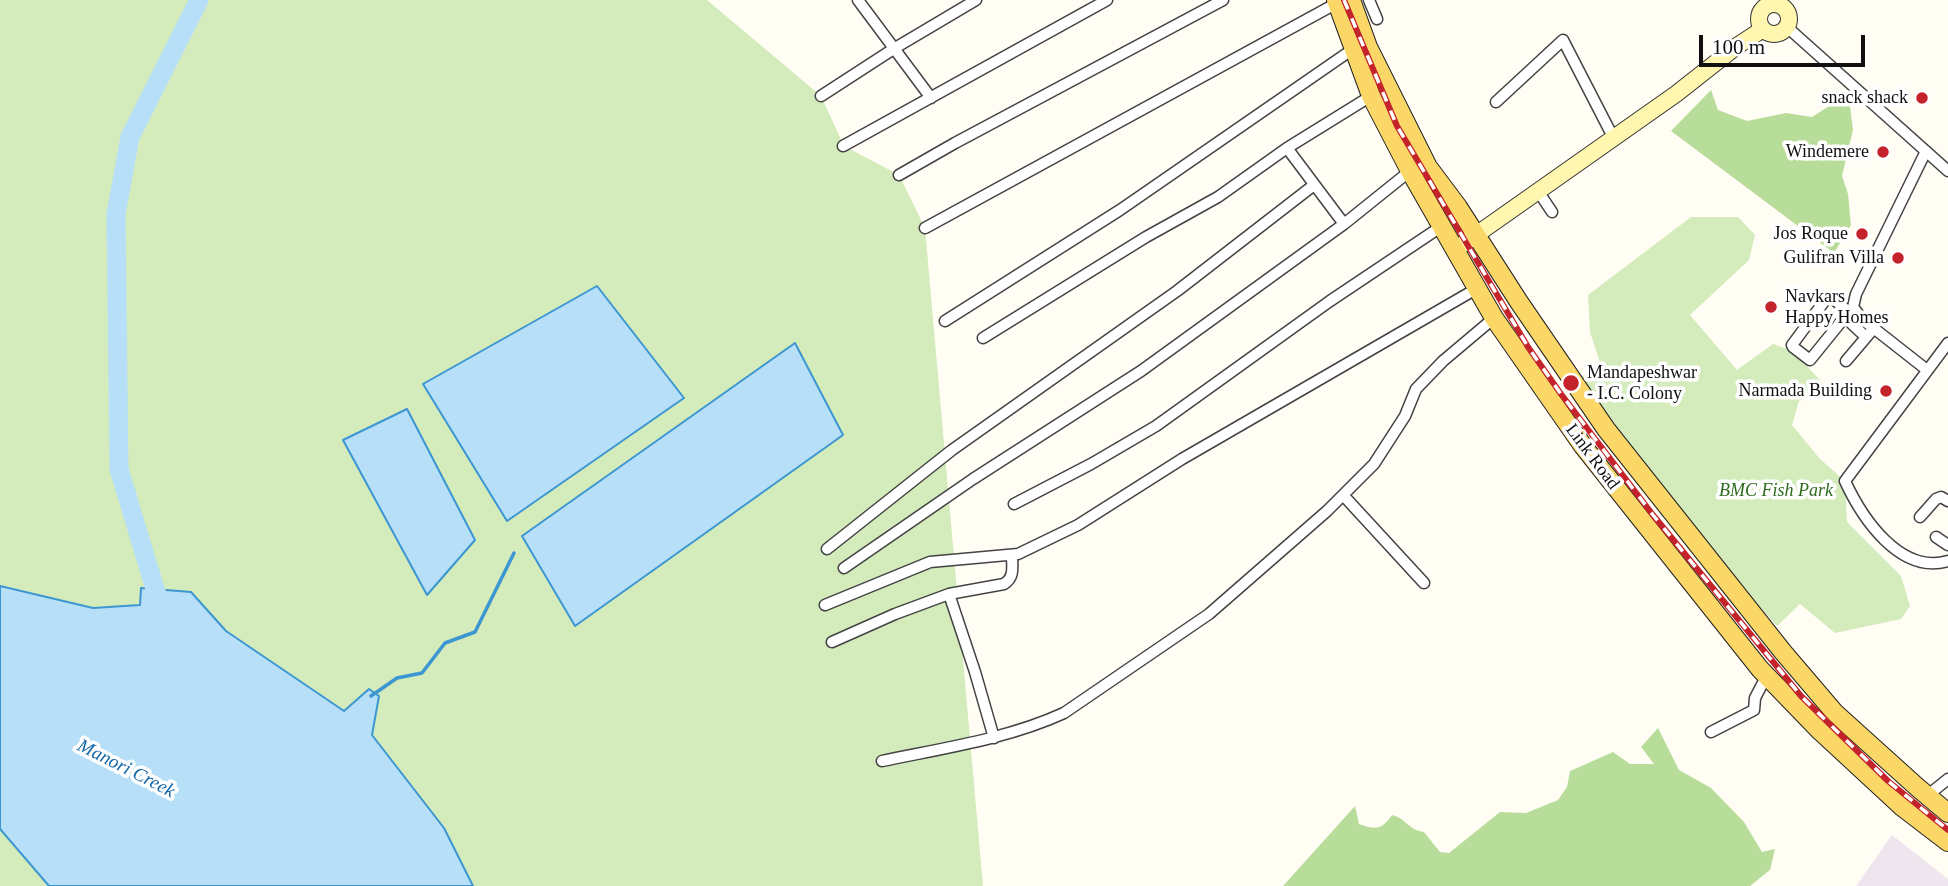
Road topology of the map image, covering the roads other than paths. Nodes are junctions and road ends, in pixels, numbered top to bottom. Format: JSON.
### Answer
{"nodes":[{"id":1,"x":858,"y":0,"type":"edge"},
{"id":2,"x":976,"y":0,"type":"edge"},
{"id":3,"x":1107,"y":0,"type":"edge"},
{"id":4,"x":1223,"y":0,"type":"edge"},
{"id":5,"x":1369,"y":0,"type":"edge"},
{"id":6,"x":1341,"y":1,"type":"edge"},
{"id":7,"x":1768,"y":2,"type":"edge"},
{"id":8,"x":1793,"y":5,"type":"edge"},
{"id":9,"x":1377,"y":19,"type":"dead end"},
{"id":10,"x":1787,"y":27,"type":"junction"},
{"id":11,"x":1763,"y":29,"type":"junction"},
{"id":12,"x":895,"y":48,"type":"junction"},
{"id":13,"x":1353,"y":49,"type":"junction"},
{"id":14,"x":821,"y":96,"type":"dead end"},
{"id":15,"x":1371,"y":96,"type":"junction"},
{"id":16,"x":931,"y":98,"type":"junction"},
{"id":17,"x":1496,"y":102,"type":"dead end"},
{"id":18,"x":1613,"y":137,"type":"junction"},
{"id":19,"x":844,"y":146,"type":"dead end"},
{"id":20,"x":1287,"y":148,"type":"junction"},
{"id":21,"x":1926,"y":151,"type":"junction"},
{"id":22,"x":1410,"y":171,"type":"junction"},
{"id":23,"x":1948,"y":171,"type":"edge"},
{"id":24,"x":899,"y":175,"type":"dead end"},
{"id":25,"x":1314,"y":185,"type":"junction"},
{"id":26,"x":1536,"y":193,"type":"junction"},
{"id":27,"x":1550,"y":214,"type":"dead end"},
{"id":28,"x":1344,"y":224,"type":"junction"},
{"id":29,"x":1442,"y":226,"type":"junction"},
{"id":30,"x":925,"y":229,"type":"dead end"},
{"id":31,"x":1477,"y":236,"type":"junction"},
{"id":32,"x":1456,"y":249,"type":"junction"},
{"id":33,"x":1476,"y":289,"type":"junction"},
{"id":34,"x":1851,"y":309,"type":"junction"},
{"id":35,"x":1494,"y":318,"type":"junction"},
{"id":36,"x":945,"y":321,"type":"dead end"},
{"id":37,"x":1852,"y":324,"type":"dead end"},
{"id":38,"x":1870,"y":333,"type":"junction"},
{"id":39,"x":983,"y":338,"type":"dead end"},
{"id":40,"x":1948,"y":343,"type":"edge"},
{"id":41,"x":1846,"y":361,"type":"dead end"},
{"id":42,"x":1927,"y":370,"type":"junction"},
{"id":43,"x":1343,"y":495,"type":"junction"},
{"id":44,"x":1948,"y":501,"type":"edge"},
{"id":45,"x":1014,"y":504,"type":"dead end"},
{"id":46,"x":1920,"y":517,"type":"dead end"},
{"id":47,"x":1936,"y":537,"type":"dead end"},
{"id":48,"x":1948,"y":545,"type":"edge"},
{"id":49,"x":827,"y":549,"type":"dead end"},
{"id":50,"x":1012,"y":555,"type":"junction"},
{"id":51,"x":1946,"y":565,"type":"edge"},
{"id":52,"x":844,"y":568,"type":"dead end"},
{"id":53,"x":1424,"y":583,"type":"dead end"},
{"id":54,"x":949,"y":594,"type":"junction"},
{"id":55,"x":825,"y":605,"type":"dead end"},
{"id":56,"x":832,"y":642,"type":"dead end"},
{"id":57,"x":1767,"y":675,"type":"junction"},
{"id":58,"x":1711,"y":732,"type":"dead end"},
{"id":59,"x":994,"y":738,"type":"junction"},
{"id":60,"x":882,"y":761,"type":"dead end"},
{"id":61,"x":1948,"y":779,"type":"edge"},
{"id":62,"x":1927,"y":796,"type":"junction"},
{"id":63,"x":1948,"y":813,"type":"edge"},
{"id":64,"x":1948,"y":842,"type":"edge"}],
"edges":[{"from":1,"to":12,"type":"street"},
{"from":2,"to":12,"type":"street"},
{"from":3,"to":16,"type":"street"},
{"from":4,"to":24,"type":"street"},
{"from":5,"to":9,"type":"street"},
{"from":6,"to":13,"type":"main road","name":"Link Road"},
{"from":6,"to":30,"type":"street"},
{"from":6,"to":31,"type":"main road","name":"Link Road"},
{"from":7,"to":8,"type":"street"},
{"from":7,"to":11,"type":"street"},
{"from":8,"to":10,"type":"street"},
{"from":10,"to":11,"type":"street"},
{"from":10,"to":21,"type":"street"},
{"from":11,"to":18,"type":"street"},
{"from":12,"to":14,"type":"street"},
{"from":12,"to":16,"type":"street"},
{"from":13,"to":15,"type":"main road","name":"Link Road"},
{"from":13,"to":36,"type":"street"},
{"from":15,"to":20,"type":"street"},
{"from":15,"to":22,"type":"main road","name":"Link Road"},
{"from":16,"to":19,"type":"street"},
{"from":17,"to":18,"type":"street"},
{"from":18,"to":26,"type":"street"},
{"from":20,"to":25,"type":"street"},
{"from":20,"to":39,"type":"street"},
{"from":21,"to":23,"type":"street"},
{"from":21,"to":34,"type":"street"},
{"from":22,"to":28,"type":"street"},
{"from":22,"to":29,"type":"main road","name":"Link Road"},
{"from":25,"to":28,"type":"street"},
{"from":25,"to":49,"type":"street"},
{"from":26,"to":27,"type":"street"},
{"from":26,"to":31,"type":"street"},
{"from":28,"to":52,"type":"street"},
{"from":29,"to":32,"type":"main road","name":"Link Road"},
{"from":29,"to":45,"type":"street"},
{"from":31,"to":32,"type":"street"},
{"from":31,"to":62,"type":"main road","name":"Link Road"},
{"from":32,"to":33,"type":"main road","name":"Link Road"},
{"from":33,"to":35,"type":"main road","name":"Link Road"},
{"from":33,"to":50,"type":"street"},
{"from":34,"to":34,"type":"street"},
{"from":34,"to":38,"type":"street"},
{"from":35,"to":43,"type":"street"},
{"from":35,"to":57,"type":"main road","name":"Link Road"},
{"from":37,"to":38,"type":"street"},
{"from":38,"to":41,"type":"street"},
{"from":38,"to":42,"type":"street"},
{"from":40,"to":42,"type":"street"},
{"from":42,"to":51,"type":"street"},
{"from":43,"to":53,"type":"street"},
{"from":43,"to":59,"type":"street"},
{"from":44,"to":46,"type":"street"},
{"from":47,"to":48,"type":"street"},
{"from":50,"to":54,"type":"street"},
{"from":50,"to":55,"type":"street"},
{"from":54,"to":56,"type":"street"},
{"from":54,"to":59,"type":"street"},
{"from":57,"to":58,"type":"street"},
{"from":57,"to":64,"type":"main road","name":"Link Road"},
{"from":59,"to":60,"type":"street"},
{"from":61,"to":62,"type":"street"},
{"from":62,"to":63,"type":"main road","name":"Link Road"}]}
